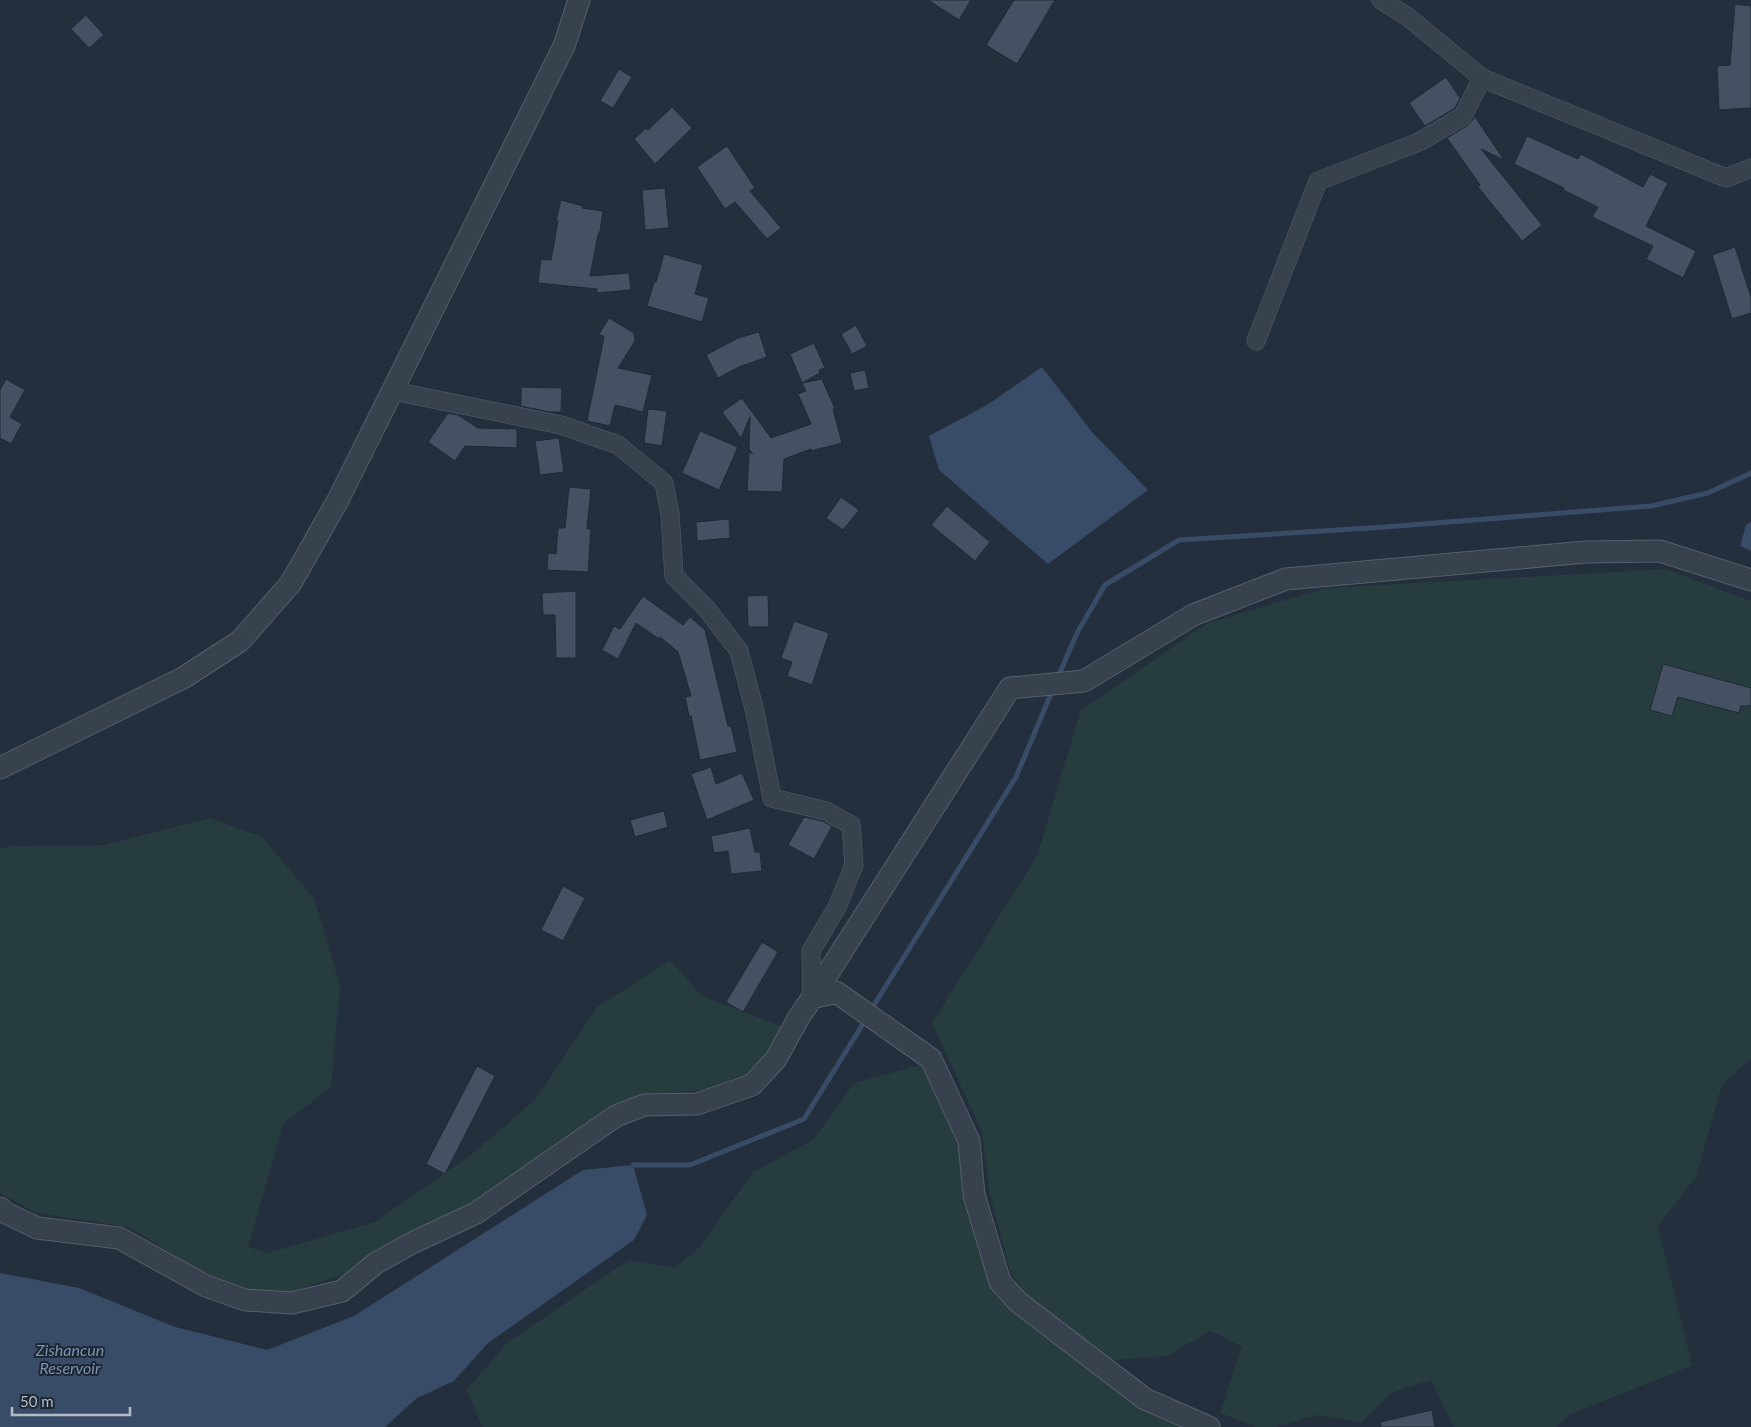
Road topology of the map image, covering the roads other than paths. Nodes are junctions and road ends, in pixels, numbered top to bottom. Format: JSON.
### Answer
{"nodes":[{"id":1,"x":579,"y":0,"type":"edge"},
{"id":2,"x":1381,"y":0,"type":"edge"},
{"id":3,"x":1482,"y":78,"type":"junction"},
{"id":4,"x":1751,"y":168,"type":"edge"},
{"id":5,"x":1256,"y":341,"type":"dead end"},
{"id":6,"x":393,"y":390,"type":"junction"},
{"id":7,"x":1751,"y":580,"type":"edge"},
{"id":8,"x":0,"y":768,"type":"edge"},
{"id":9,"x":812,"y":998,"type":"junction"},
{"id":10,"x":0,"y":1208,"type":"edge"},
{"id":11,"x":1209,"y":1427,"type":"edge"}],
"edges":[{"from":1,"to":6,"type":"street"},
{"from":2,"to":3,"type":"street"},
{"from":3,"to":4,"type":"street"},
{"from":3,"to":5,"type":"street"},
{"from":6,"to":8,"type":"street"},
{"from":6,"to":9,"type":"street"},
{"from":7,"to":9,"type":"street"},
{"from":9,"to":10,"type":"street"},
{"from":9,"to":11,"type":"street"}]}
